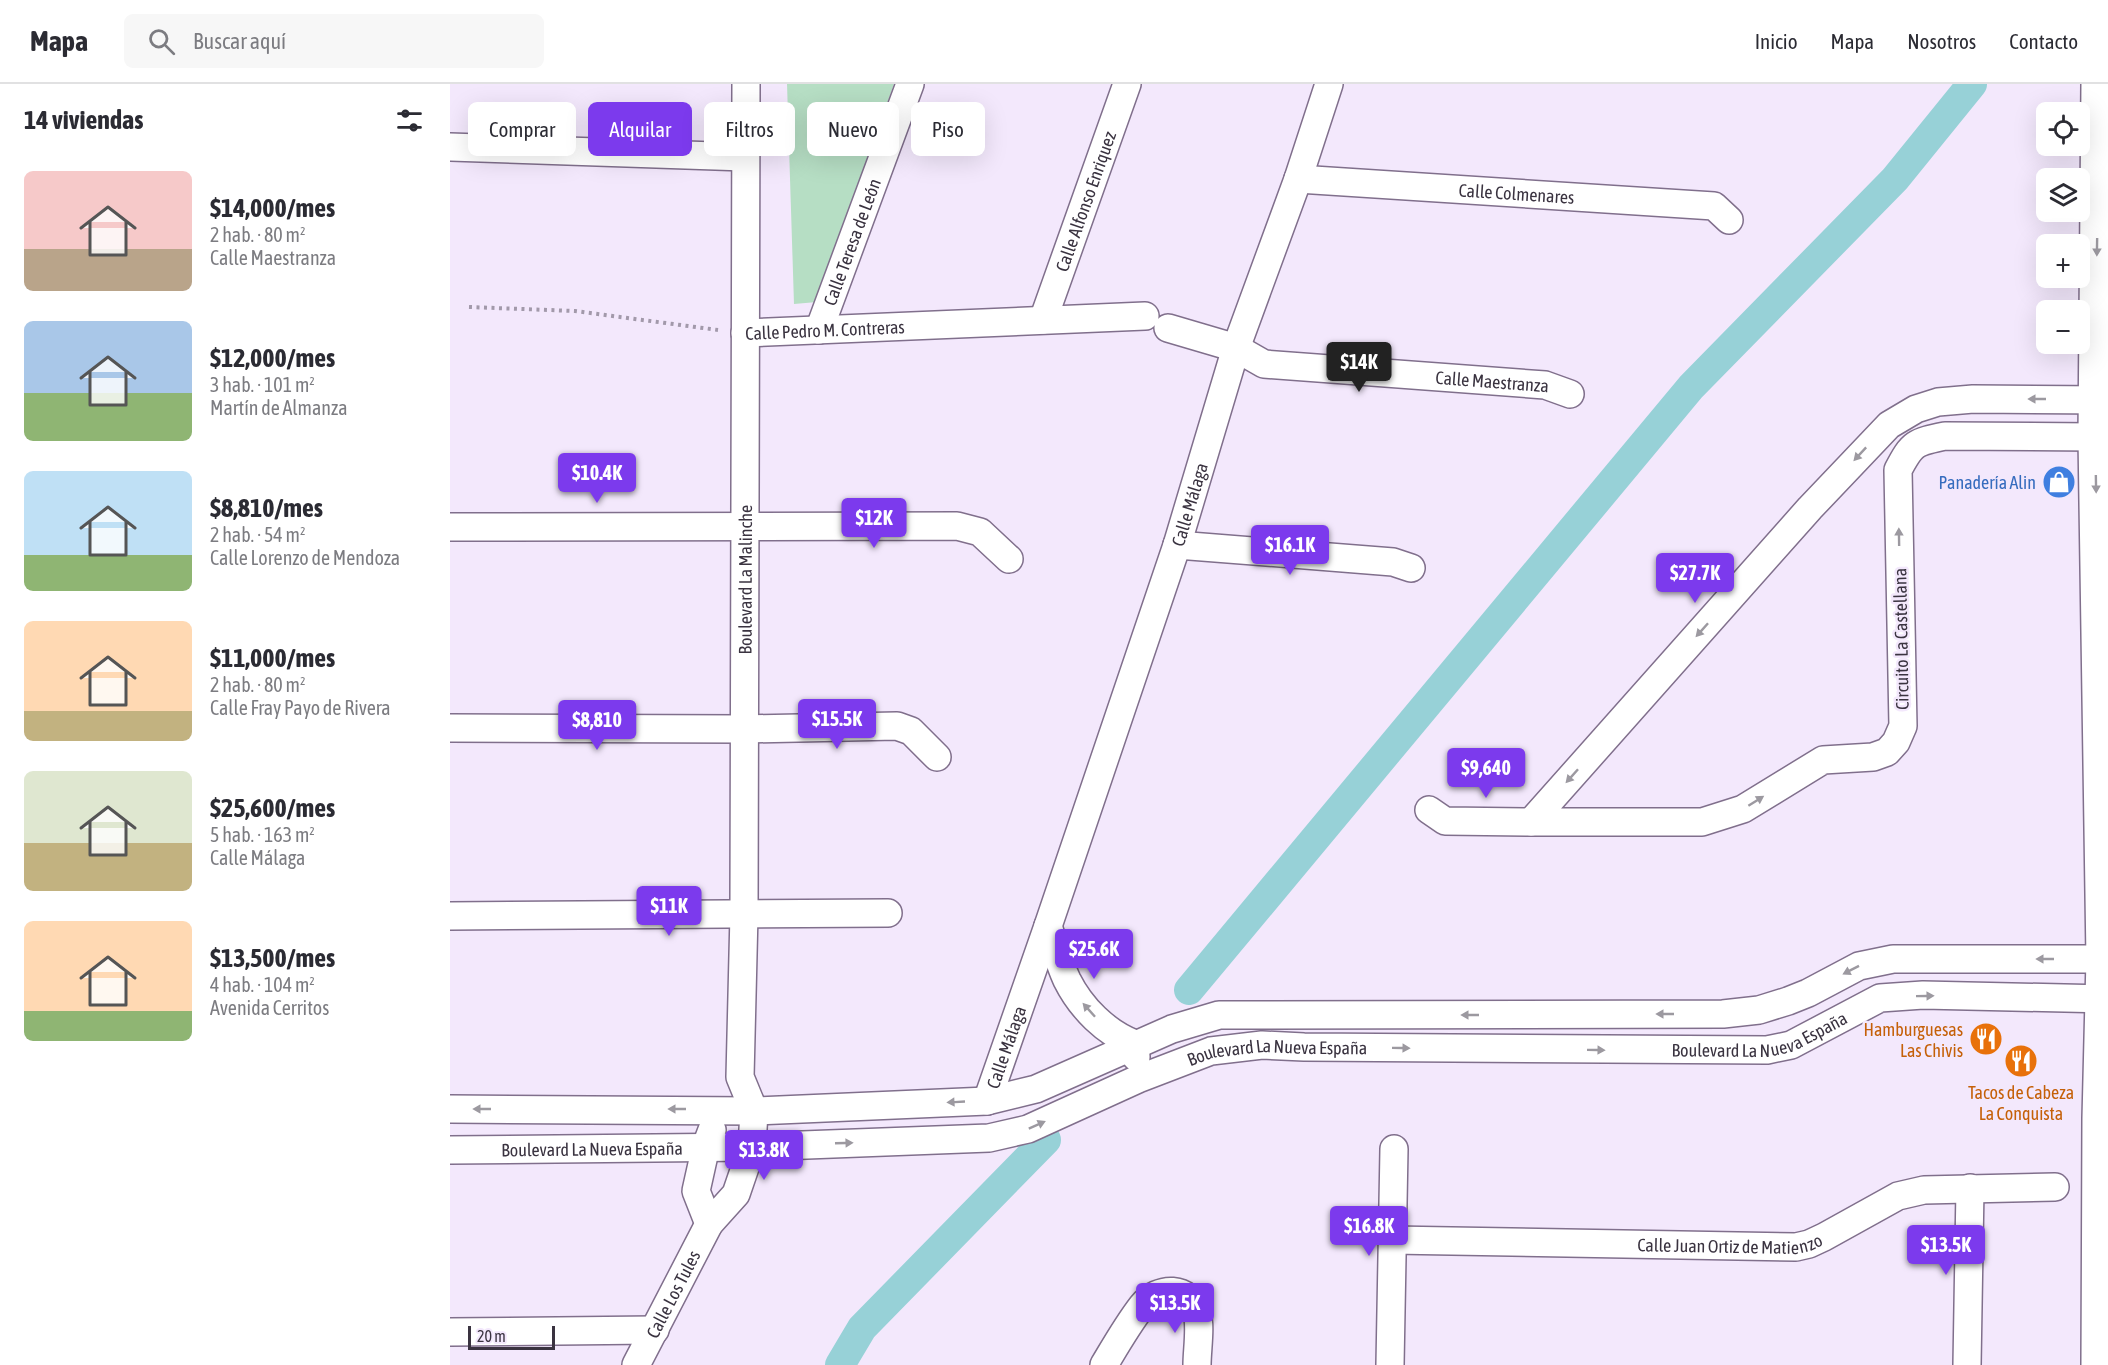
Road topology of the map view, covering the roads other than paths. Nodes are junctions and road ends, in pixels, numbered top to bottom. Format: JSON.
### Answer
{"nodes":[{"id":1,"x":746,"y":84,"type":"edge"},
{"id":2,"x":910,"y":84,"type":"edge"},
{"id":3,"x":1127,"y":84,"type":"edge"},
{"id":4,"x":1329,"y":84,"type":"edge"},
{"id":5,"x":2098,"y":84,"type":"edge"},
{"id":6,"x":450,"y":147,"type":"edge"},
{"id":7,"x":746,"y":157,"type":"junction"},
{"id":8,"x":1298,"y":179,"type":"junction"},
{"id":9,"x":1729,"y":220,"type":"dead end"},
{"id":10,"x":1043,"y":320,"type":"junction"},
{"id":11,"x":1156,"y":322,"type":"joint"},
{"id":12,"x":819,"y":330,"type":"junction"},
{"id":13,"x":745,"y":333,"type":"junction"},
{"id":14,"x":1236,"y":348,"type":"junction"},
{"id":15,"x":1570,"y":394,"type":"dead end"},
{"id":16,"x":2102,"y":400,"type":"edge"},
{"id":17,"x":1889,"y":425,"type":"junction"},
{"id":18,"x":2102,"y":438,"type":"edge"},
{"id":19,"x":1909,"y":449,"type":"junction"},
{"id":20,"x":450,"y":526,"type":"edge"},
{"id":21,"x":745,"y":527,"type":"junction"},
{"id":22,"x":1177,"y":545,"type":"junction"},
{"id":23,"x":1009,"y":559,"type":"dead end"},
{"id":24,"x":1411,"y":568,"type":"dead end"},
{"id":25,"x":450,"y":728,"type":"edge"},
{"id":26,"x":744,"y":729,"type":"junction"},
{"id":27,"x":937,"y":757,"type":"dead end"},
{"id":28,"x":1429,"y":810,"type":"dead end"},
{"id":29,"x":1531,"y":822,"type":"junction"},
{"id":30,"x":888,"y":912,"type":"dead end"},
{"id":31,"x":744,"y":914,"type":"junction"},
{"id":32,"x":450,"y":916,"type":"edge"},
{"id":33,"x":1048,"y":926,"type":"junction"},
{"id":34,"x":2105,"y":959,"type":"edge"},
{"id":35,"x":2105,"y":999,"type":"edge"},
{"id":36,"x":1135,"y":1044,"type":"junction"},
{"id":37,"x":741,"y":1077,"type":"junction"},
{"id":38,"x":1138,"y":1080,"type":"junction"},
{"id":39,"x":987,"y":1101,"type":"junction"},
{"id":40,"x":450,"y":1109,"type":"edge"},
{"id":41,"x":719,"y":1109,"type":"junction"},
{"id":42,"x":754,"y":1111,"type":"junction"},
{"id":43,"x":706,"y":1146,"type":"junction"},
{"id":44,"x":752,"y":1147,"type":"junction"},
{"id":45,"x":1394,"y":1149,"type":"dead end"},
{"id":46,"x":450,"y":1150,"type":"edge"},
{"id":47,"x":2055,"y":1187,"type":"dead end"},
{"id":48,"x":1970,"y":1188,"type":"junction"},
{"id":49,"x":710,"y":1224,"type":"junction"},
{"id":50,"x":1392,"y":1240,"type":"junction"},
{"id":51,"x":655,"y":1330,"type":"junction"},
{"id":52,"x":450,"y":1332,"type":"edge"},
{"id":53,"x":636,"y":1365,"type":"edge"},
{"id":54,"x":1104,"y":1365,"type":"edge"},
{"id":55,"x":1197,"y":1365,"type":"edge"},
{"id":56,"x":1390,"y":1365,"type":"edge"},
{"id":57,"x":1967,"y":1365,"type":"edge"},
{"id":58,"x":2098,"y":1365,"type":"edge"}],
"edges":[{"from":1,"to":7,"type":"street","name":"Boulevard La Malinche"},
{"from":2,"to":12,"type":"street","name":"Calle Teresa de León"},
{"from":3,"to":10,"type":"street","name":"Calle Alfonso Enriquez"},
{"from":4,"to":8,"type":"street","name":"Calle Málaga"},
{"from":5,"to":16,"type":"street","one_way":true},
{"from":6,"to":7,"type":"street"},
{"from":7,"to":13,"type":"street","name":"Boulevard La Malinche"},
{"from":8,"to":9,"type":"street","name":"Calle Colmenares"},
{"from":8,"to":14,"type":"street","name":"Calle Málaga"},
{"from":10,"to":11,"type":"street","name":"Calle Pedro M. Contreras"},
{"from":10,"to":12,"type":"street","name":"Calle Pedro M. Contreras"},
{"from":11,"to":14,"type":"street","name":"Calle Maestranza"},
{"from":12,"to":13,"type":"street","name":"Calle Pedro M. Contreras"},
{"from":13,"to":21,"type":"street","name":"Boulevard La Malinche"},
{"from":14,"to":15,"type":"street","name":"Calle Maestranza"},
{"from":14,"to":22,"type":"street","name":"Calle Málaga"},
{"from":16,"to":17,"type":"street","one_way":true},
{"from":16,"to":18,"type":"street"},
{"from":17,"to":19,"type":"street"},
{"from":17,"to":29,"type":"street","one_way":true},
{"from":18,"to":19,"type":"street"},
{"from":18,"to":34,"type":"street","one_way":true},
{"from":29,"to":19,"type":"street","name":"Circuito La Castellana","one_way":true},
{"from":20,"to":21,"type":"street"},
{"from":21,"to":23,"type":"street"},
{"from":21,"to":26,"type":"street","name":"Boulevard La Malinche"},
{"from":22,"to":24,"type":"street"},
{"from":22,"to":33,"type":"street","name":"Calle Málaga"},
{"from":25,"to":26,"type":"street"},
{"from":26,"to":27,"type":"street"},
{"from":26,"to":31,"type":"street","name":"Boulevard La Malinche"},
{"from":28,"to":29,"type":"street","name":"Circuito La Castellana"},
{"from":30,"to":31,"type":"street"},
{"from":31,"to":32,"type":"street"},
{"from":31,"to":37,"type":"street","name":"Boulevard La Malinche"},
{"from":36,"to":33,"type":"street","one_way":true},
{"from":33,"to":39,"type":"street","name":"Calle Málaga"},
{"from":34,"to":35,"type":"street"},
{"from":34,"to":36,"type":"street","name":"Boulevard La Nueva España","one_way":true},
{"from":38,"to":35,"type":"street","name":"Boulevard La Nueva España","one_way":true},
{"from":35,"to":58,"type":"street"},
{"from":36,"to":38,"type":"street"},
{"from":36,"to":39,"type":"street","name":"Boulevard La Nueva España"},
{"from":37,"to":41,"type":"street"},
{"from":37,"to":42,"type":"street","name":"Boulevard La Malinche"},
{"from":44,"to":38,"type":"street","name":"Boulevard La Nueva España","one_way":true},
{"from":39,"to":42,"type":"street","name":"Boulevard La Nueva España","one_way":true},
{"from":41,"to":40,"type":"street","name":"Boulevard La Nueva España","one_way":true},
{"from":41,"to":42,"type":"street","name":"Boulevard La Nueva España"},
{"from":41,"to":43,"type":"street"},
{"from":42,"to":44,"type":"street","name":"Calle Los Tules"},
{"from":43,"to":44,"type":"street","name":"Boulevard La Nueva España"},
{"from":43,"to":46,"type":"street","name":"Boulevard La Nueva España"},
{"from":43,"to":49,"type":"street"},
{"from":44,"to":49,"type":"street","name":"Calle Los Tules"},
{"from":45,"to":50,"type":"street"},
{"from":47,"to":48,"type":"street","name":"Calle Juan Ortiz de Matienzo"},
{"from":48,"to":50,"type":"street","name":"Calle Juan Ortiz de Matienzo"},
{"from":48,"to":57,"type":"street"},
{"from":49,"to":51,"type":"street","name":"Calle Los Tules"},
{"from":50,"to":56,"type":"street"},
{"from":51,"to":52,"type":"street"},
{"from":51,"to":53,"type":"street","name":"Calle Los Tules"},
{"from":54,"to":55,"type":"street"}]}
